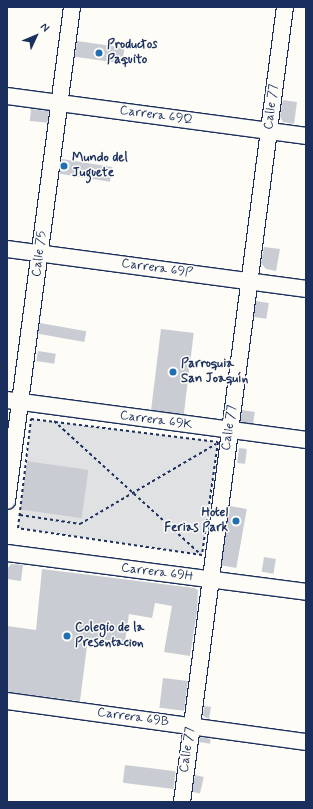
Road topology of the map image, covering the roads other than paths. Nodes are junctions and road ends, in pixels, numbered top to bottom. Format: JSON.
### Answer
{"nodes":[{"id":1,"x":72,"y":7,"type":"edge"},
{"id":2,"x":285,"y":7,"type":"edge"},
{"id":3,"x":7,"y":96,"type":"edge"},
{"id":4,"x":59,"y":102,"type":"junction"},
{"id":5,"x":269,"y":131,"type":"junction"},
{"id":6,"x":306,"y":136,"type":"edge"},
{"id":7,"x":7,"y":249,"type":"edge"},
{"id":8,"x":40,"y":253,"type":"junction"},
{"id":9,"x":250,"y":281,"type":"junction"},
{"id":10,"x":306,"y":289,"type":"edge"},
{"id":11,"x":14,"y":401,"type":"edge"},
{"id":12,"x":226,"y":434,"type":"junction"},
{"id":13,"x":306,"y":440,"type":"edge"},
{"id":14,"x":7,"y":501,"type":"edge"},
{"id":15,"x":7,"y":553,"type":"edge"},
{"id":16,"x":211,"y":579,"type":"junction"},
{"id":17,"x":306,"y":592,"type":"edge"},
{"id":18,"x":7,"y":701,"type":"edge"},
{"id":19,"x":192,"y":726,"type":"junction"},
{"id":20,"x":306,"y":742,"type":"edge"},
{"id":21,"x":182,"y":802,"type":"edge"}],
"edges":[{"from":1,"to":4,"type":"street","name":"Calle 75"},
{"from":2,"to":5,"type":"street","name":"Calle 77"},
{"from":3,"to":4,"type":"street","name":"Carrera 69Q"},
{"from":4,"to":5,"type":"street","name":"Carrera 69Q"},
{"from":4,"to":8,"type":"street","name":"Calle 75"},
{"from":5,"to":6,"type":"street","name":"Carrera 69Q"},
{"from":5,"to":9,"type":"street","name":"Calle 77"},
{"from":7,"to":8,"type":"street","name":"Carrera 69P"},
{"from":8,"to":9,"type":"street","name":"Carrera 69P"},
{"from":8,"to":11,"type":"street","name":"Calle 75"},
{"from":9,"to":10,"type":"street","name":"Carrera 69P"},
{"from":9,"to":12,"type":"street","name":"Calle 77"},
{"from":11,"to":12,"type":"street","name":"Carrera 69K"},
{"from":11,"to":14,"type":"street","name":"Calle 75"},
{"from":12,"to":13,"type":"street","name":"Carrera 69K"},
{"from":12,"to":16,"type":"street","name":"Calle 77"},
{"from":15,"to":16,"type":"street","name":"Carrera 69H"},
{"from":16,"to":17,"type":"street","name":"Carrera 69H"},
{"from":16,"to":19,"type":"street","name":"Calle 77"},
{"from":18,"to":19,"type":"street","name":"Carrera 69B"},
{"from":19,"to":20,"type":"street","name":"Carrera 69B"},
{"from":19,"to":21,"type":"street","name":"Calle 77"}]}
